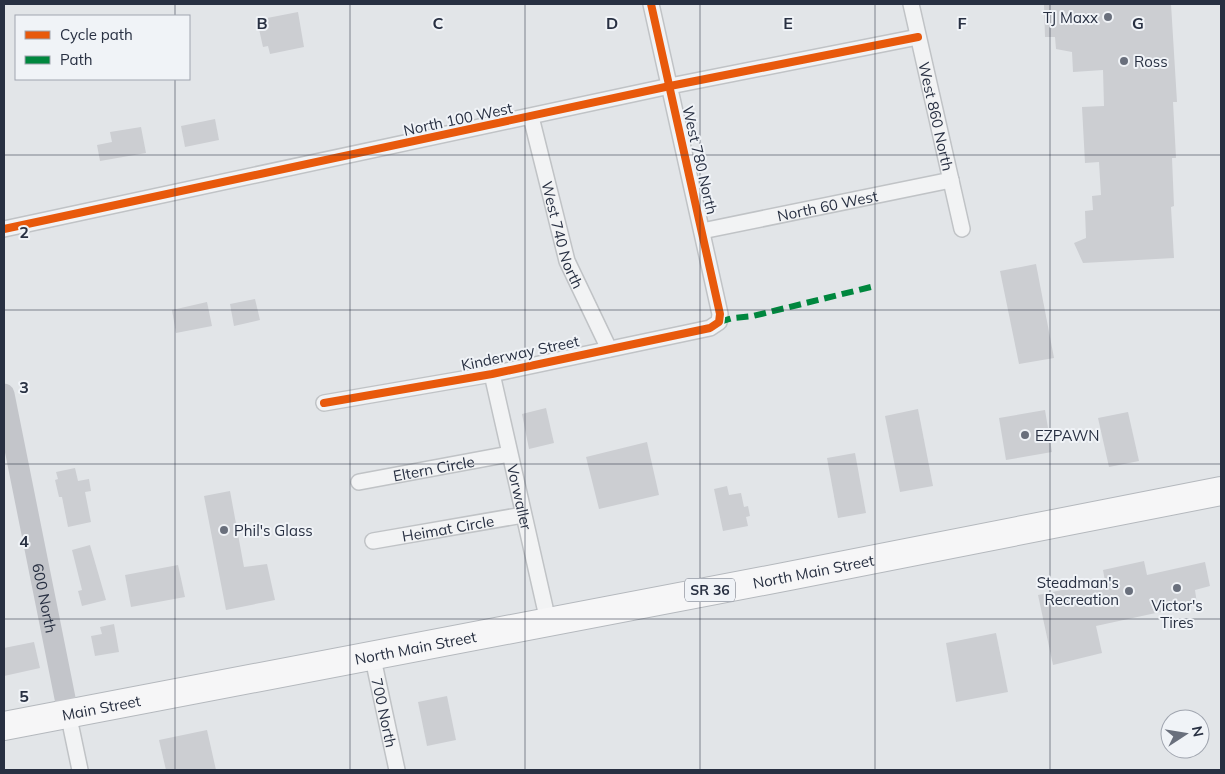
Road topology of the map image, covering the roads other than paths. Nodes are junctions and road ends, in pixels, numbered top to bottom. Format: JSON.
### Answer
{"nodes":[{"id":1,"x":651,"y":4,"type":"edge"},
{"id":2,"x":911,"y":4,"type":"edge"},
{"id":3,"x":918,"y":37,"type":"junction"},
{"id":4,"x":670,"y":86,"type":"junction"},
{"id":5,"x":531,"y":117,"type":"junction"},
{"id":6,"x":951,"y":180,"type":"junction"},
{"id":7,"x":4,"y":229,"type":"edge"},
{"id":8,"x":962,"y":229,"type":"dead end"},
{"id":9,"x":702,"y":231,"type":"junction"},
{"id":10,"x":719,"y":322,"type":"joint"},
{"id":11,"x":608,"y":349,"type":"junction"},
{"id":12,"x":492,"y":374,"type":"junction"},
{"id":13,"x":4,"y":394,"type":"edge"},
{"id":14,"x":324,"y":403,"type":"dead end"},
{"id":15,"x":510,"y":454,"type":"junction"},
{"id":16,"x":10,"y":460,"type":"edge"},
{"id":17,"x":359,"y":482,"type":"dead end"},
{"id":18,"x":1221,"y":491,"type":"edge"},
{"id":19,"x":523,"y":515,"type":"junction"},
{"id":20,"x":373,"y":540,"type":"dead end"},
{"id":21,"x":548,"y":621,"type":"junction"},
{"id":22,"x":372,"y":654,"type":"junction"},
{"id":23,"x":198,"y":688,"type":"joint"},
{"id":24,"x":68,"y":713,"type":"junction"},
{"id":25,"x":4,"y":726,"type":"edge"},
{"id":26,"x":80,"y":770,"type":"edge"},
{"id":27,"x":397,"y":770,"type":"edge"}],
"edges":[{"from":1,"to":4,"type":"street","name":"West 780 North"},
{"from":2,"to":3,"type":"street","name":"West 860 North"},
{"from":3,"to":4,"type":"street","name":"North 100 West"},
{"from":3,"to":6,"type":"street","name":"West 860 North"},
{"from":4,"to":5,"type":"street","name":"North 100 West"},
{"from":4,"to":9,"type":"street","name":"West 780 North"},
{"from":5,"to":7,"type":"street","name":"North 100 West"},
{"from":5,"to":11,"type":"street","name":"West 740 North"},
{"from":6,"to":8,"type":"street","name":"West 860 North"},
{"from":6,"to":9,"type":"street","name":"North 60 West"},
{"from":9,"to":10,"type":"street","name":"West 780 North"},
{"from":10,"to":11,"type":"street","name":"Kinderway Street"},
{"from":11,"to":12,"type":"street","name":"Kinderway Street"},
{"from":12,"to":14,"type":"street","name":"Kinderway Street"},
{"from":12,"to":15,"type":"street","name":"Vorwaller"},
{"from":13,"to":16,"type":"street","name":"600 North"},
{"from":15,"to":17,"type":"street","name":"Eltern Circle"},
{"from":15,"to":19,"type":"street","name":"Vorwaller"},
{"from":16,"to":24,"type":"street","name":"600 North"},
{"from":18,"to":21,"type":"highway","name":"North Main Street","number":"SR 36"},
{"from":19,"to":20,"type":"street","name":"Heimat Circle"},
{"from":19,"to":21,"type":"street","name":"Vorwaller"},
{"from":21,"to":22,"type":"highway","name":"North Main Street","number":"SR 36"},
{"from":22,"to":23,"type":"highway","name":"North Main Street","number":"SR 36"},
{"from":22,"to":27,"type":"street","name":"700 North"},
{"from":23,"to":24,"type":"highway","name":"Main Street","number":"SR 36"},
{"from":24,"to":25,"type":"highway","name":"Main Street","number":"SR 36"},
{"from":24,"to":26,"type":"street","name":"600 North"}]}
